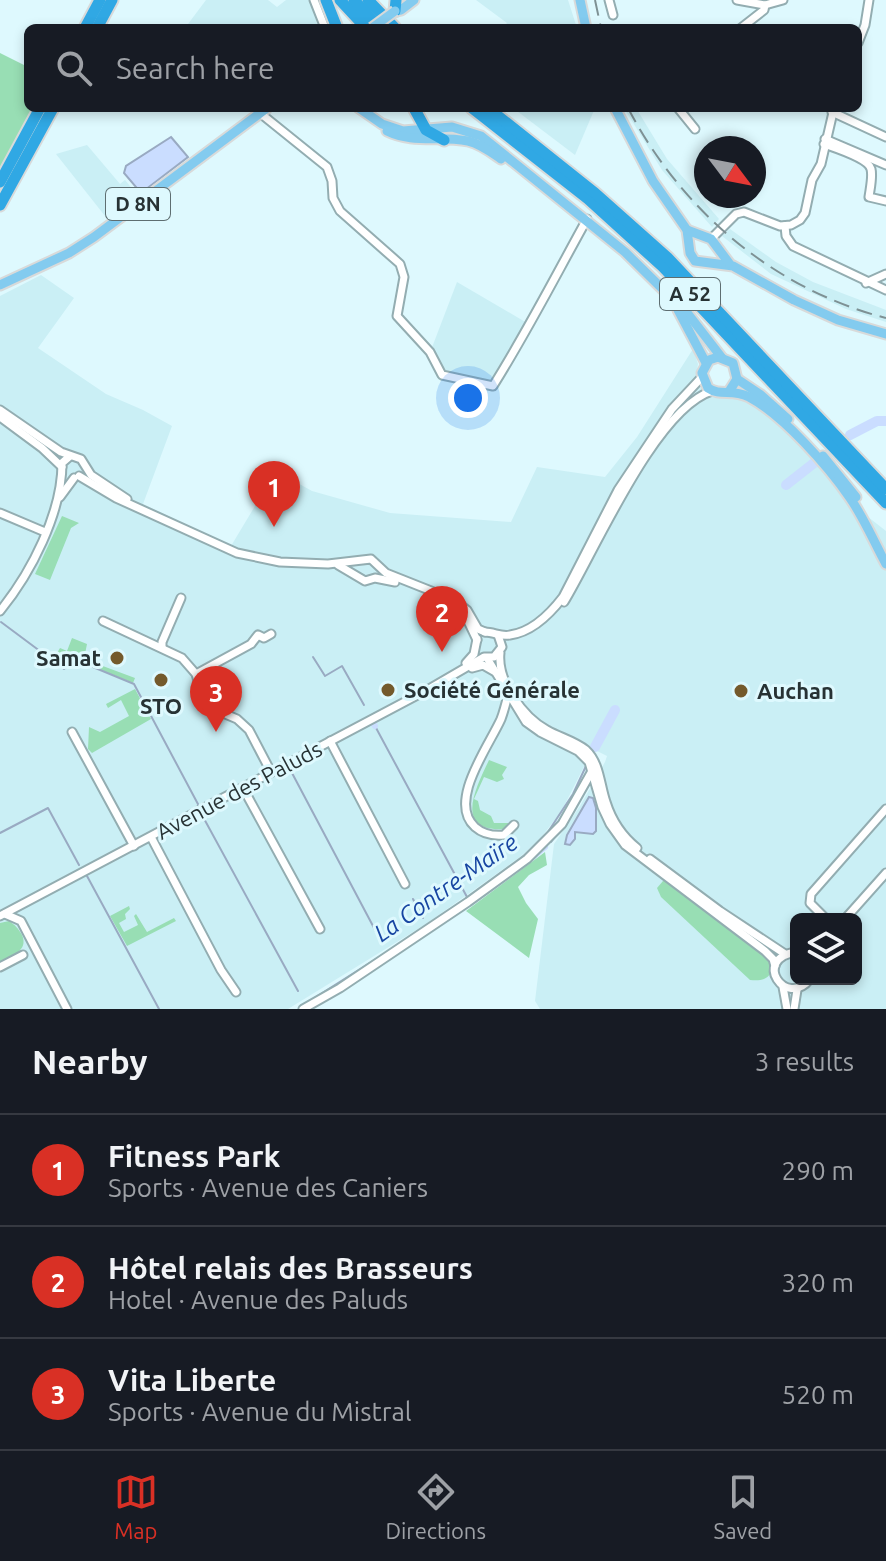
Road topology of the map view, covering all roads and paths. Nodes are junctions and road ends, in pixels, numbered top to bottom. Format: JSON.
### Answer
{"nodes":[{"id":1,"x":100,"y":0,"type":"edge"},
{"id":2,"x":112,"y":0,"type":"edge"},
{"id":3,"x":314,"y":0,"type":"edge"},
{"id":4,"x":326,"y":0,"type":"edge"},
{"id":5,"x":340,"y":0,"type":"edge"},
{"id":6,"x":354,"y":0,"type":"edge"},
{"id":7,"x":368,"y":0,"type":"edge"},
{"id":8,"x":403,"y":0,"type":"edge"},
{"id":9,"x":414,"y":0,"type":"edge"},
{"id":10,"x":578,"y":0,"type":"edge"},
{"id":11,"x":609,"y":0,"type":"edge"},
{"id":12,"x":737,"y":0,"type":"edge"},
{"id":13,"x":783,"y":0,"type":"edge"},
{"id":14,"x":869,"y":0,"type":"edge"},
{"id":15,"x":396,"y":5,"type":"edge"},
{"id":16,"x":765,"y":5,"type":"junction"},
{"id":17,"x":613,"y":15,"type":"dead end"},
{"id":18,"x":87,"y":24,"type":"edge"},
{"id":19,"x":99,"y":24,"type":"edge"},
{"id":20,"x":323,"y":24,"type":"edge"},
{"id":21,"x":335,"y":24,"type":"edge"},
{"id":22,"x":362,"y":24,"type":"edge"},
{"id":23,"x":376,"y":24,"type":"edge"},
{"id":24,"x":376,"y":24,"type":"edge"},
{"id":25,"x":391,"y":24,"type":"edge"},
{"id":26,"x":583,"y":24,"type":"edge"},
{"id":27,"x":746,"y":24,"type":"edge"},
{"id":28,"x":862,"y":33,"type":"edge"},
{"id":29,"x":38,"y":112,"type":"edge"},
{"id":30,"x":51,"y":112,"type":"edge"},
{"id":31,"x":262,"y":112,"type":"edge"},
{"id":32,"x":264,"y":112,"type":"edge"},
{"id":33,"x":358,"y":112,"type":"edge"},
{"id":34,"x":365,"y":112,"type":"edge"},
{"id":35,"x":416,"y":112,"type":"edge"},
{"id":36,"x":477,"y":112,"type":"edge"},
{"id":37,"x":493,"y":112,"type":"edge"},
{"id":38,"x":617,"y":112,"type":"edge"},
{"id":39,"x":681,"y":112,"type":"edge"},
{"id":40,"x":832,"y":112,"type":"edge"},
{"id":41,"x":837,"y":112,"type":"edge"},
{"id":42,"x":695,"y":129,"type":"dead end"},
{"id":43,"x":426,"y":130,"type":"junction"},
{"id":44,"x":886,"y":137,"type":"edge"},
{"id":45,"x":444,"y":140,"type":"junction"},
{"id":46,"x":824,"y":142,"type":"junction"},
{"id":47,"x":886,"y":165,"type":"edge"},
{"id":48,"x":0,"y":182,"type":"edge"},
{"id":49,"x":554,"y":194,"type":"junction"},
{"id":50,"x":886,"y":201,"type":"edge"},
{"id":51,"x":0,"y":205,"type":"edge"},
{"id":52,"x":587,"y":219,"type":"junction"},
{"id":53,"x":785,"y":226,"type":"junction"},
{"id":54,"x":687,"y":230,"type":"junction"},
{"id":55,"x":706,"y":238,"type":"junction"},
{"id":56,"x":691,"y":245,"type":"junction"},
{"id":57,"x":717,"y":249,"type":"junction"},
{"id":58,"x":711,"y":261,"type":"junction"},
{"id":59,"x":733,"y":266,"type":"junction"},
{"id":60,"x":886,"y":274,"type":"edge"},
{"id":61,"x":866,"y":283,"type":"junction"},
{"id":62,"x":0,"y":285,"type":"edge"},
{"id":63,"x":886,"y":290,"type":"edge"},
{"id":64,"x":673,"y":300,"type":"junction"},
{"id":65,"x":886,"y":334,"type":"edge"},
{"id":66,"x":722,"y":358,"type":"junction"},
{"id":67,"x":706,"y":363,"type":"junction"},
{"id":68,"x":702,"y":377,"type":"junction"},
{"id":69,"x":737,"y":379,"type":"junction"},
{"id":70,"x":730,"y":390,"type":"junction"},
{"id":71,"x":712,"y":391,"type":"junction"},
{"id":72,"x":0,"y":410,"type":"edge"},
{"id":73,"x":0,"y":417,"type":"edge"},
{"id":74,"x":70,"y":456,"type":"junction"},
{"id":75,"x":84,"y":466,"type":"junction"},
{"id":76,"x":62,"y":469,"type":"junction"},
{"id":77,"x":77,"y":477,"type":"junction"},
{"id":78,"x":886,"y":489,"type":"edge"},
{"id":79,"x":59,"y":498,"type":"junction"},
{"id":80,"x":886,"y":503,"type":"edge"},
{"id":81,"x":142,"y":508,"type":"junction"},
{"id":82,"x":0,"y":513,"type":"edge"},
{"id":83,"x":45,"y":532,"type":"junction"},
{"id":84,"x":886,"y":552,"type":"edge"},
{"id":85,"x":361,"y":560,"type":"junction"},
{"id":86,"x":337,"y":564,"type":"junction"},
{"id":87,"x":886,"y":564,"type":"edge"},
{"id":88,"x":378,"y":568,"type":"junction"},
{"id":89,"x":357,"y":575,"type":"junction"},
{"id":90,"x":375,"y":578,"type":"junction"},
{"id":91,"x":181,"y":598,"type":"dead end"},
{"id":92,"x":0,"y":611,"type":"edge"},
{"id":93,"x":103,"y":621,"type":"dead end"},
{"id":94,"x":485,"y":632,"type":"junction"},
{"id":95,"x":271,"y":634,"type":"dead end"},
{"id":96,"x":498,"y":635,"type":"junction"},
{"id":97,"x":476,"y":644,"type":"junction"},
{"id":98,"x":162,"y":647,"type":"junction"},
{"id":99,"x":501,"y":650,"type":"junction"},
{"id":100,"x":485,"y":658,"type":"junction"},
{"id":101,"x":196,"y":674,"type":"junction"},
{"id":102,"x":498,"y":675,"type":"junction"},
{"id":103,"x":448,"y":679,"type":"junction"},
{"id":104,"x":508,"y":695,"type":"junction"},
{"id":105,"x":521,"y":716,"type":"junction"},
{"id":106,"x":501,"y":718,"type":"junction"},
{"id":107,"x":72,"y":732,"type":"dead end"},
{"id":108,"x":330,"y":741,"type":"junction"},
{"id":109,"x":592,"y":771,"type":"junction"},
{"id":110,"x":271,"y":772,"type":"junction"},
{"id":111,"x":243,"y":788,"type":"junction"},
{"id":112,"x":886,"y":809,"type":"edge"},
{"id":113,"x":514,"y":825,"type":"dead end"},
{"id":114,"x":151,"y":837,"type":"junction"},
{"id":115,"x":134,"y":846,"type":"junction"},
{"id":116,"x":886,"y":873,"type":"edge"},
{"id":117,"x":405,"y":884,"type":"dead end"},
{"id":118,"x":30,"y":900,"type":"junction"},
{"id":119,"x":821,"y":913,"type":"edge"},
{"id":120,"x":850,"y":913,"type":"edge"},
{"id":121,"x":2,"y":915,"type":"edge"},
{"id":122,"x":21,"y":921,"type":"junction"},
{"id":123,"x":320,"y":929,"type":"dead end"},
{"id":124,"x":29,"y":937,"type":"junction"},
{"id":125,"x":790,"y":951,"type":"edge"},
{"id":126,"x":23,"y":955,"type":"junction"},
{"id":127,"x":790,"y":955,"type":"edge"},
{"id":128,"x":41,"y":960,"type":"junction"},
{"id":129,"x":775,"y":966,"type":"junction"},
{"id":130,"x":0,"y":967,"type":"edge"},
{"id":131,"x":805,"y":985,"type":"edge"},
{"id":132,"x":783,"y":987,"type":"junction"},
{"id":133,"x":797,"y":990,"type":"junction"},
{"id":134,"x":236,"y":992,"type":"dead end"},
{"id":135,"x":67,"y":1009,"type":"edge"},
{"id":136,"x":303,"y":1009,"type":"edge"},
{"id":137,"x":787,"y":1009,"type":"edge"},
{"id":138,"x":794,"y":1009,"type":"edge"}],
"edges":[{"from":1,"to":18,"type":"highway"},
{"from":2,"to":19,"type":"highway"},
{"from":3,"to":20,"type":"street"},
{"from":4,"to":21,"type":"highway"},
{"from":5,"to":22,"type":"highway"},
{"from":6,"to":23,"type":"highway"},
{"from":7,"to":25,"type":"highway"},
{"from":8,"to":15,"type":"main road"},
{"from":9,"to":15,"type":"main road"},
{"from":10,"to":26,"type":"main road"},
{"from":11,"to":17,"type":"street"},
{"from":12,"to":16,"type":"street"},
{"from":13,"to":16,"type":"street"},
{"from":14,"to":28,"type":"street"},
{"from":15,"to":24,"type":"main road","bridge":true},
{"from":16,"to":27,"type":"street"},
{"from":29,"to":48,"type":"highway"},
{"from":30,"to":51,"type":"highway"},
{"from":31,"to":62,"type":"main road","number":"D 8N"},
{"from":32,"to":52,"type":"street"},
{"from":33,"to":45,"type":"main road"},
{"from":34,"to":43,"type":"main road"},
{"from":35,"to":43,"type":"highway"},
{"from":36,"to":80,"type":"highway","number":"A 52"},
{"from":37,"to":78,"type":"highway","number":"A 52"},
{"from":38,"to":54,"type":"main road"},
{"from":39,"to":42,"type":"street"},
{"from":40,"to":46,"type":"street"},
{"from":41,"to":44,"type":"street"},
{"from":43,"to":45,"type":"highway"},
{"from":43,"to":49,"type":"main road"},
{"from":45,"to":49,"type":"main road"},
{"from":46,"to":47,"type":"street"},
{"from":46,"to":50,"type":"street"},
{"from":46,"to":53,"type":"street"},
{"from":49,"to":52,"type":"main road"},
{"from":52,"to":64,"type":"main road"},
{"from":53,"to":55,"type":"street"},
{"from":53,"to":61,"type":"street"},
{"from":54,"to":55,"type":"main road"},
{"from":54,"to":56,"type":"main road"},
{"from":55,"to":56,"type":"main road"},
{"from":55,"to":57,"type":"main road"},
{"from":56,"to":58,"type":"main road"},
{"from":57,"to":58,"type":"main road"},
{"from":57,"to":59,"type":"main road"},
{"from":58,"to":59,"type":"main road"},
{"from":59,"to":65,"type":"main road"},
{"from":60,"to":61,"type":"street"},
{"from":61,"to":63,"type":"street"},
{"from":64,"to":66,"type":"main road"},
{"from":64,"to":67,"type":"main road"},
{"from":66,"to":67,"type":"main road"},
{"from":66,"to":69,"type":"main road"},
{"from":67,"to":68,"type":"main road"},
{"from":68,"to":71,"type":"main road"},
{"from":68,"to":96,"type":"street"},
{"from":69,"to":70,"type":"main road"},
{"from":69,"to":84,"type":"main road"},
{"from":70,"to":71,"type":"main road"},
{"from":70,"to":87,"type":"main road"},
{"from":71,"to":99,"type":"street","name":"Avenue des Paluds"},
{"from":72,"to":74,"type":"street"},
{"from":73,"to":76,"type":"street"},
{"from":74,"to":75,"type":"street"},
{"from":74,"to":76,"type":"street"},
{"from":75,"to":77,"type":"street"},
{"from":75,"to":81,"type":"street"},
{"from":76,"to":77,"type":"street"},
{"from":76,"to":79,"type":"street"},
{"from":77,"to":79,"type":"street"},
{"from":77,"to":81,"type":"street"},
{"from":79,"to":83,"type":"street"},
{"from":81,"to":86,"type":"street"},
{"from":82,"to":83,"type":"street"},
{"from":83,"to":92,"type":"street"},
{"from":85,"to":86,"type":"street"},
{"from":85,"to":88,"type":"street"},
{"from":85,"to":89,"type":"street"},
{"from":86,"to":89,"type":"street"},
{"from":88,"to":90,"type":"street"},
{"from":88,"to":94,"type":"street"},
{"from":89,"to":90,"type":"street"},
{"from":90,"to":97,"type":"street"},
{"from":91,"to":98,"type":"street"},
{"from":93,"to":98,"type":"street"},
{"from":94,"to":96,"type":"street"},
{"from":94,"to":97,"type":"street","name":"Avenue des Paluds"},
{"from":95,"to":101,"type":"street"},
{"from":96,"to":99,"type":"street"},
{"from":97,"to":100,"type":"street"},
{"from":97,"to":103,"type":"street","name":"Avenue des Paluds"},
{"from":98,"to":101,"type":"street"},
{"from":99,"to":100,"type":"street","name":"Avenue des Paluds"},
{"from":99,"to":125,"type":"street"},
{"from":100,"to":102,"type":"street"},
{"from":100,"to":103,"type":"street","name":"Avenue des Paluds"},
{"from":101,"to":110,"type":"street"},
{"from":102,"to":103,"type":"street","name":"Avenue des Paluds"},
{"from":102,"to":104,"type":"street"},
{"from":103,"to":108,"type":"street","name":"Avenue des Paluds"},
{"from":104,"to":105,"type":"street"},
{"from":104,"to":106,"type":"street"},
{"from":105,"to":106,"type":"street"},
{"from":105,"to":109,"type":"street"},
{"from":106,"to":113,"type":"street"},
{"from":107,"to":115,"type":"street"},
{"from":108,"to":110,"type":"street","name":"Avenue des Paluds"},
{"from":108,"to":117,"type":"street"},
{"from":109,"to":129,"type":"street"},
{"from":109,"to":136,"type":"street"},
{"from":110,"to":111,"type":"street","name":"Avenue des Paluds"},
{"from":111,"to":114,"type":"street","name":"Avenue des Paluds"},
{"from":111,"to":123,"type":"street"},
{"from":112,"to":119,"type":"street"},
{"from":114,"to":115,"type":"street","name":"Avenue des Paluds"},
{"from":114,"to":134,"type":"street"},
{"from":115,"to":118,"type":"street","name":"Avenue des Paluds"},
{"from":116,"to":120,"type":"street"},
{"from":118,"to":121,"type":"street","name":"Avenue des Paluds"},
{"from":118,"to":122,"type":"street"},
{"from":121,"to":122,"type":"street","name":"Avenue des Paluds"},
{"from":122,"to":124,"type":"street"},
{"from":124,"to":126,"type":"street"},
{"from":124,"to":128,"type":"street"},
{"from":126,"to":128,"type":"street"},
{"from":126,"to":130,"type":"street"},
{"from":127,"to":129,"type":"street"},
{"from":128,"to":135,"type":"street"},
{"from":129,"to":132,"type":"street"},
{"from":131,"to":133,"type":"street"},
{"from":132,"to":133,"type":"street"},
{"from":132,"to":137,"type":"street"},
{"from":133,"to":138,"type":"street"}]}
